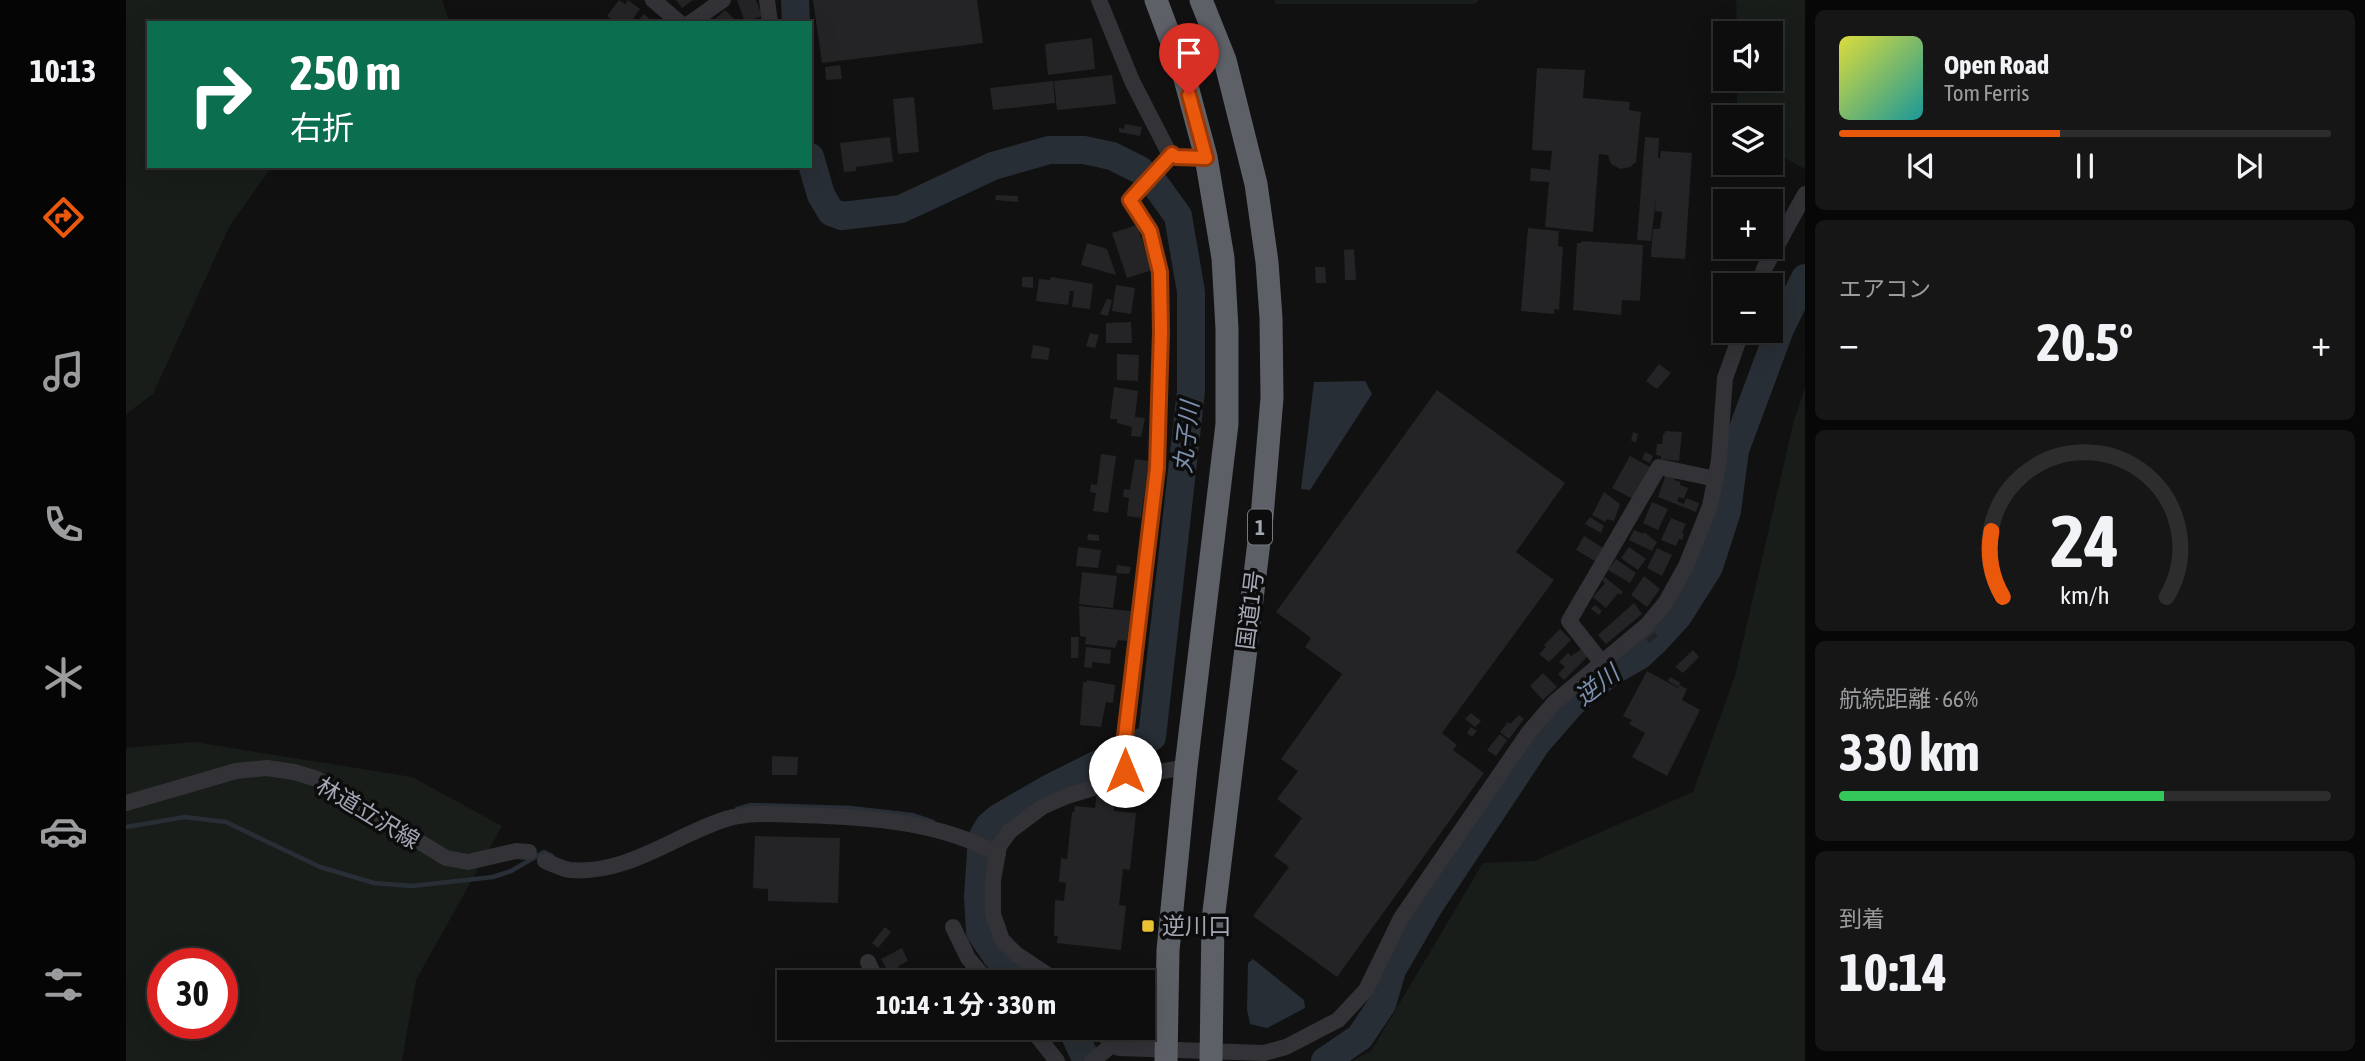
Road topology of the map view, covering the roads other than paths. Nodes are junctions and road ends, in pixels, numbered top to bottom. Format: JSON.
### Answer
{"nodes":[{"id":1,"x":653,"y":0,"type":"edge"},
{"id":2,"x":723,"y":0,"type":"edge"},
{"id":3,"x":767,"y":0,"type":"edge"},
{"id":4,"x":1099,"y":0,"type":"edge"},
{"id":5,"x":1156,"y":0,"type":"edge"},
{"id":6,"x":1201,"y":0,"type":"edge"},
{"id":7,"x":678,"y":21,"type":"edge"},
{"id":8,"x":693,"y":21,"type":"edge"},
{"id":9,"x":770,"y":21,"type":"edge"},
{"id":10,"x":1172,"y":154,"type":"junction"},
{"id":11,"x":1206,"y":158,"type":"junction"},
{"id":12,"x":1805,"y":194,"type":"edge"},
{"id":13,"x":1764,"y":273,"type":"edge"},
{"id":14,"x":1738,"y":343,"type":"edge"},
{"id":15,"x":1716,"y":479,"type":"junction"},
{"id":16,"x":1602,"y":663,"type":"junction"},
{"id":17,"x":1186,"y":767,"type":"junction"},
{"id":18,"x":1125,"y":775,"type":"junction"},
{"id":19,"x":126,"y":803,"type":"edge"},
{"id":20,"x":529,"y":852,"type":"dead end"},
{"id":21,"x":994,"y":852,"type":"junction"},
{"id":22,"x":545,"y":861,"type":"dead end"},
{"id":23,"x":953,"y":927,"type":"dead end"},
{"id":24,"x":868,"y":962,"type":"dead end"},
{"id":25,"x":872,"y":970,"type":"edge"},
{"id":26,"x":977,"y":970,"type":"edge"},
{"id":27,"x":1040,"y":970,"type":"edge"},
{"id":28,"x":1040,"y":1040,"type":"edge"},
{"id":29,"x":1102,"y":1054,"type":"edge"},
{"id":30,"x":1166,"y":1055,"type":"edge"},
{"id":31,"x":1211,"y":1056,"type":"edge"},
{"id":32,"x":1057,"y":1061,"type":"edge"}],
"edges":[{"from":1,"to":7,"type":"street"},
{"from":2,"to":8,"type":"street"},
{"from":3,"to":9,"type":"street"},
{"from":4,"to":10,"type":"street"},
{"from":5,"to":11,"type":"highway","number":"1"},
{"from":6,"to":31,"type":"highway","name":"国道1号","number":"1"},
{"from":10,"to":11,"type":"street"},
{"from":10,"to":18,"type":"street"},
{"from":11,"to":17,"type":"highway","name":"国道1号","number":"1"},
{"from":12,"to":13,"type":"street"},
{"from":14,"to":15,"type":"street"},
{"from":15,"to":16,"type":"street"},
{"from":15,"to":16,"type":"street"},
{"from":16,"to":31,"type":"street"},
{"from":17,"to":18,"type":"street"},
{"from":17,"to":30,"type":"highway","name":"国道1号","number":"1"},
{"from":18,"to":21,"type":"street"},
{"from":19,"to":20,"type":"street","name":"林道立沢線"},
{"from":21,"to":22,"type":"street"},
{"from":21,"to":27,"type":"street"},
{"from":23,"to":26,"type":"street"},
{"from":24,"to":25,"type":"street"},
{"from":28,"to":32,"type":"street"},
{"from":29,"to":30,"type":"street"},
{"from":30,"to":31,"type":"street"}]}
